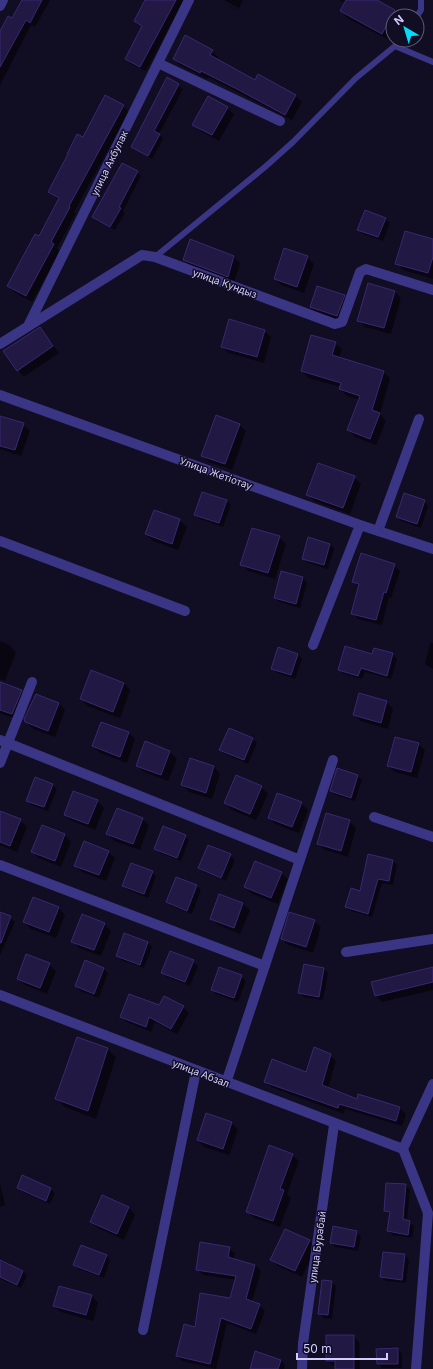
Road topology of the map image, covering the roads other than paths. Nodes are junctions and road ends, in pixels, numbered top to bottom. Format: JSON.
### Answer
{"nodes":[{"id":1,"x":4,"y":0,"type":"edge"},
{"id":2,"x":189,"y":0,"type":"edge"},
{"id":3,"x":0,"y":6,"type":"edge"},
{"id":4,"x":393,"y":48,"type":"edge"},
{"id":5,"x":400,"y":48,"type":"edge"},
{"id":6,"x":433,"y":62,"type":"edge"},
{"id":7,"x":158,"y":63,"type":"junction"},
{"id":8,"x":280,"y":121,"type":"dead end"},
{"id":9,"x":155,"y":257,"type":"junction"},
{"id":10,"x":433,"y":290,"type":"edge"},
{"id":11,"x":28,"y":327,"type":"junction"},
{"id":12,"x":0,"y":344,"type":"edge"},
{"id":13,"x":0,"y":395,"type":"edge"},
{"id":14,"x":419,"y":420,"type":"dead end"},
{"id":15,"x":360,"y":525,"type":"junction"},
{"id":16,"x":378,"y":531,"type":"junction"},
{"id":17,"x":0,"y":541,"type":"edge"},
{"id":18,"x":433,"y":549,"type":"edge"},
{"id":19,"x":185,"y":610,"type":"dead end"},
{"id":20,"x":313,"y":646,"type":"dead end"},
{"id":21,"x":32,"y":682,"type":"dead end"},
{"id":22,"x":4,"y":742,"type":"edge"},
{"id":23,"x":332,"y":760,"type":"dead end"},
{"id":24,"x":0,"y":763,"type":"edge"},
{"id":25,"x":374,"y":817,"type":"dead end"},
{"id":26,"x":433,"y":837,"type":"edge"},
{"id":27,"x":300,"y":860,"type":"junction"},
{"id":28,"x":0,"y":865,"type":"edge"},
{"id":29,"x":433,"y":939,"type":"edge"},
{"id":30,"x":346,"y":952,"type":"dead end"},
{"id":31,"x":265,"y":966,"type":"junction"},
{"id":32,"x":0,"y":996,"type":"edge"},
{"id":33,"x":196,"y":1071,"type":"junction"},
{"id":34,"x":226,"y":1083,"type":"junction"},
{"id":35,"x":433,"y":1084,"type":"edge"},
{"id":36,"x":334,"y":1125,"type":"junction"},
{"id":37,"x":403,"y":1149,"type":"junction"},
{"id":38,"x":143,"y":1330,"type":"dead end"},
{"id":39,"x":302,"y":1369,"type":"edge"},
{"id":40,"x":416,"y":1369,"type":"edge"}],
"edges":[{"from":1,"to":3,"type":"street"},
{"from":2,"to":7,"type":"street","name":"улица Акбулак"},
{"from":4,"to":9,"type":"lane"},
{"from":5,"to":6,"type":"lane"},
{"from":7,"to":8,"type":"street"},
{"from":7,"to":11,"type":"street","name":"улица Акбулак"},
{"from":9,"to":10,"type":"street","name":"улица Кундыз"},
{"from":9,"to":11,"type":"street","name":"улица Кундыз"},
{"from":11,"to":12,"type":"street","name":"улица Кундыз"},
{"from":13,"to":15,"type":"street","name":"Улица Жетіотау"},
{"from":14,"to":16,"type":"street"},
{"from":15,"to":16,"type":"street","name":"Улица Жетіотау"},
{"from":15,"to":20,"type":"street"},
{"from":16,"to":18,"type":"street","name":"Улица Жетіотау"},
{"from":17,"to":19,"type":"street"},
{"from":21,"to":22,"type":"street"},
{"from":22,"to":24,"type":"street"},
{"from":22,"to":27,"type":"street"},
{"from":23,"to":27,"type":"street"},
{"from":25,"to":26,"type":"street"},
{"from":27,"to":31,"type":"street"},
{"from":28,"to":31,"type":"street"},
{"from":29,"to":30,"type":"street"},
{"from":31,"to":34,"type":"street"},
{"from":32,"to":33,"type":"street","name":"улица Абзал"},
{"from":33,"to":34,"type":"street","name":"улица Абзал"},
{"from":33,"to":38,"type":"street"},
{"from":34,"to":36,"type":"street","name":"улица Абзал"},
{"from":35,"to":37,"type":"street"},
{"from":36,"to":37,"type":"street","name":"улица Абзал"},
{"from":36,"to":39,"type":"street","name":"улица Бурабай"},
{"from":37,"to":40,"type":"street"}]}
